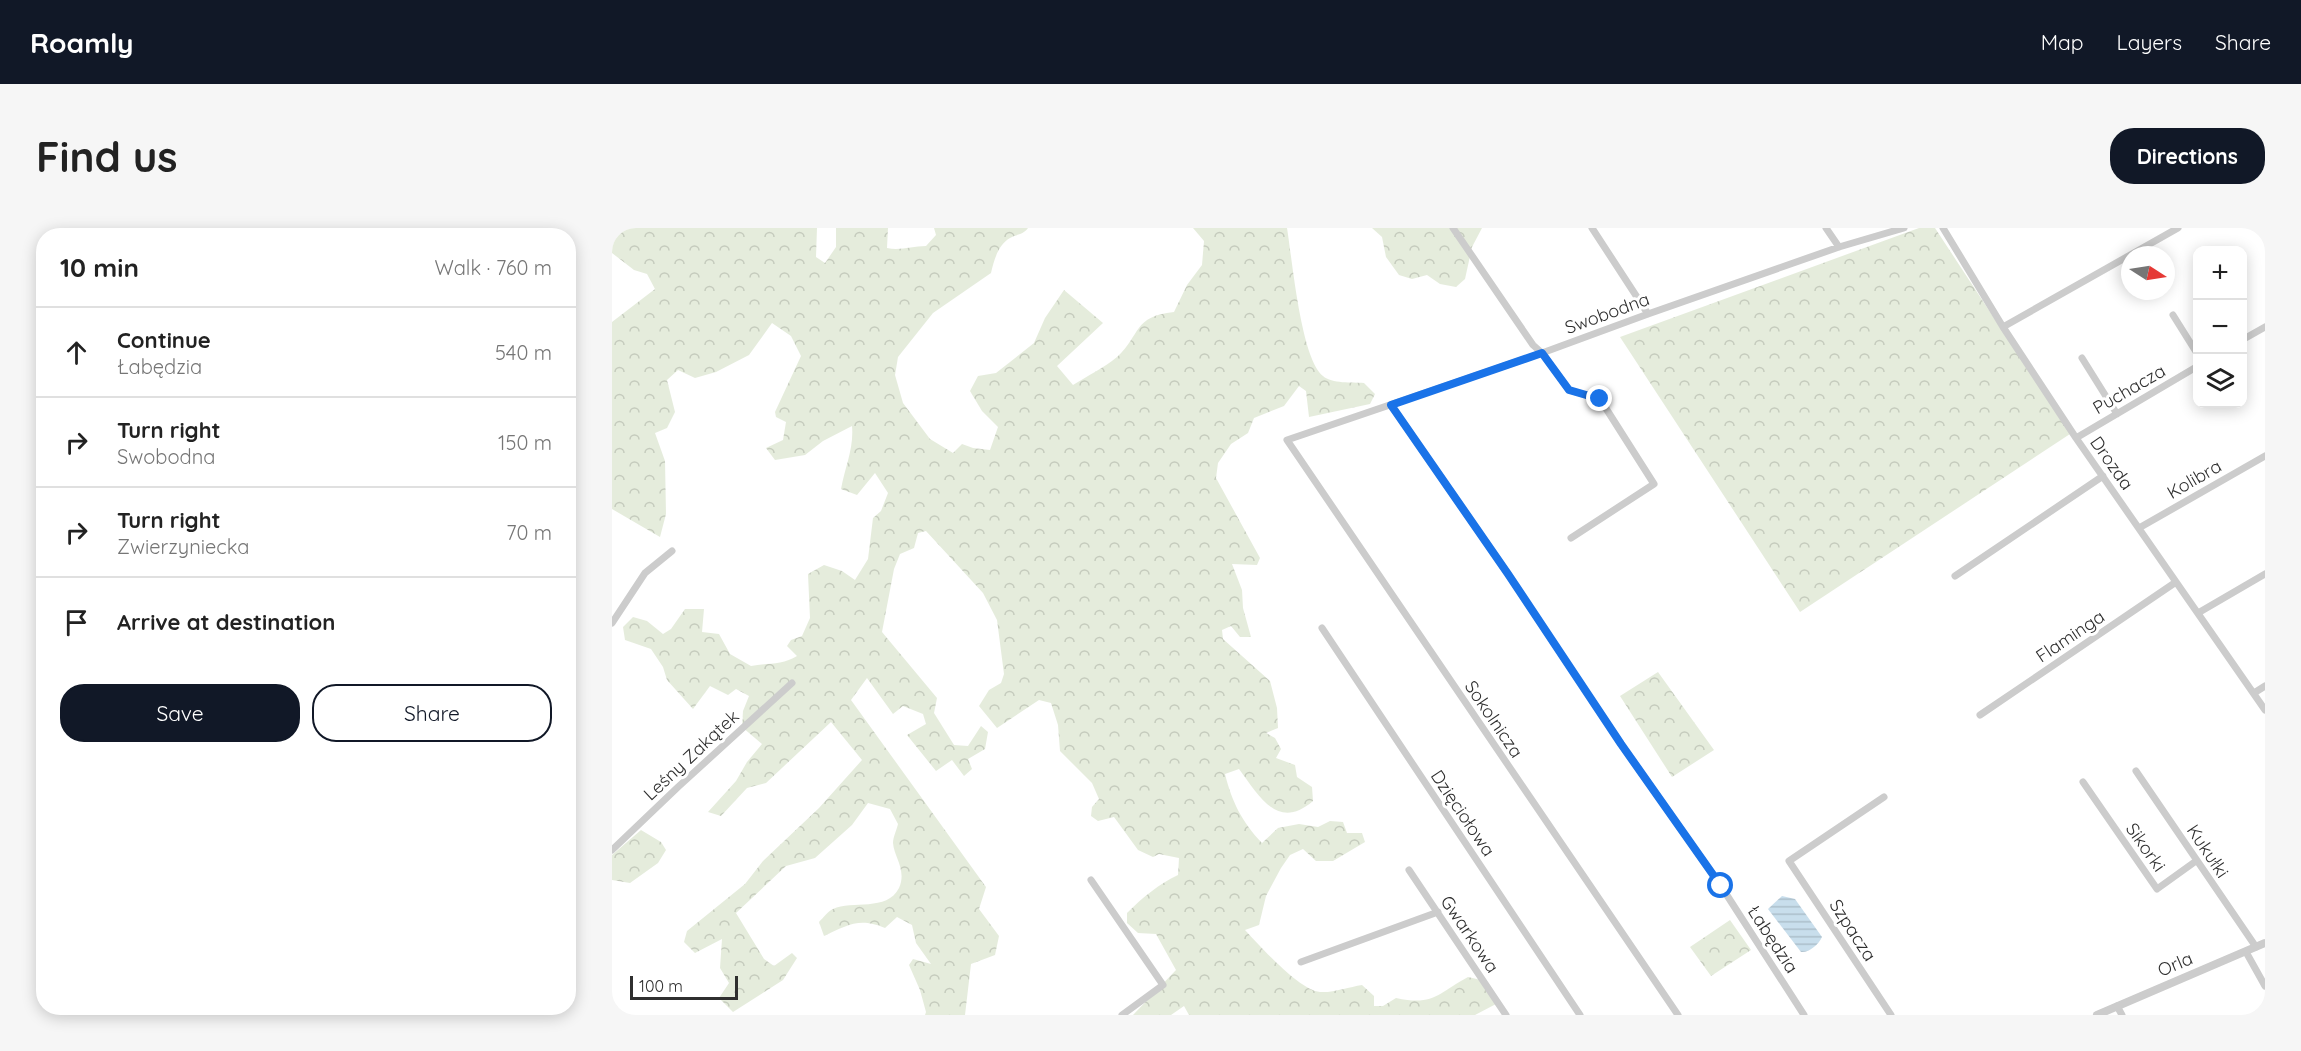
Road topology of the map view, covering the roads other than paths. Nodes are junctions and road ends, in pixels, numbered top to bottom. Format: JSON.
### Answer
{"nodes":[{"id":1,"x":1453,"y":228,"type":"edge"},
{"id":2,"x":1592,"y":228,"type":"edge"},
{"id":3,"x":1826,"y":228,"type":"edge"},
{"id":4,"x":1904,"y":228,"type":"edge"},
{"id":5,"x":1943,"y":228,"type":"edge"},
{"id":6,"x":2178,"y":228,"type":"edge"},
{"id":7,"x":1839,"y":247,"type":"junction"},
{"id":8,"x":1648,"y":314,"type":"junction"},
{"id":9,"x":2173,"y":315,"type":"dead end"},
{"id":10,"x":2003,"y":327,"type":"junction"},
{"id":11,"x":2265,"y":327,"type":"edge"},
{"id":12,"x":2247,"y":337,"type":"edge"},
{"id":13,"x":1542,"y":353,"type":"junction"},
{"id":14,"x":2197,"y":354,"type":"edge"},
{"id":15,"x":2082,"y":358,"type":"dead end"},
{"id":16,"x":2193,"y":369,"type":"edge"},
{"id":17,"x":1391,"y":405,"type":"junction"},
{"id":18,"x":2117,"y":414,"type":"junction"},
{"id":19,"x":2076,"y":438,"type":"junction"},
{"id":20,"x":1287,"y":440,"type":"joint"},
{"id":21,"x":2265,"y":456,"type":"edge"},
{"id":22,"x":2103,"y":476,"type":"junction"},
{"id":23,"x":2139,"y":528,"type":"junction"},
{"id":24,"x":1571,"y":538,"type":"dead end"},
{"id":25,"x":672,"y":550,"type":"dead end"},
{"id":26,"x":2265,"y":574,"type":"edge"},
{"id":27,"x":1955,"y":576,"type":"dead end"},
{"id":28,"x":2176,"y":582,"type":"junction"},
{"id":29,"x":2198,"y":613,"type":"junction"},
{"id":30,"x":612,"y":623,"type":"edge"},
{"id":31,"x":1322,"y":628,"type":"dead end"},
{"id":32,"x":792,"y":683,"type":"dead end"},
{"id":33,"x":2265,"y":686,"type":"edge"},
{"id":34,"x":2254,"y":693,"type":"junction"},
{"id":35,"x":2265,"y":710,"type":"edge"},
{"id":36,"x":1980,"y":715,"type":"dead end"},
{"id":37,"x":2136,"y":771,"type":"dead end"},
{"id":38,"x":2083,"y":782,"type":"dead end"},
{"id":39,"x":1884,"y":797,"type":"dead end"},
{"id":40,"x":612,"y":850,"type":"edge"},
{"id":41,"x":2196,"y":861,"type":"junction"},
{"id":42,"x":1409,"y":870,"type":"dead end"},
{"id":43,"x":1091,"y":880,"type":"dead end"},
{"id":44,"x":1438,"y":912,"type":"junction"},
{"id":45,"x":2261,"y":945,"type":"edge"},
{"id":46,"x":2246,"y":952,"type":"junction"},
{"id":47,"x":1301,"y":962,"type":"dead end"},
{"id":48,"x":2265,"y":986,"type":"edge"},
{"id":49,"x":2117,"y":1006,"type":"junction"},
{"id":50,"x":1122,"y":1015,"type":"edge"},
{"id":51,"x":1506,"y":1015,"type":"edge"},
{"id":52,"x":1580,"y":1015,"type":"edge"},
{"id":53,"x":1678,"y":1015,"type":"edge"},
{"id":54,"x":1804,"y":1015,"type":"edge"},
{"id":55,"x":1892,"y":1015,"type":"edge"},
{"id":56,"x":2097,"y":1015,"type":"edge"},
{"id":57,"x":2122,"y":1015,"type":"edge"}],
"edges":[{"from":1,"to":13,"type":"street"},
{"from":2,"to":8,"type":"street"},
{"from":3,"to":7,"type":"street"},
{"from":4,"to":7,"type":"street","name":"Swobodna"},
{"from":5,"to":10,"type":"street","name":"Drozda"},
{"from":6,"to":10,"type":"street"},
{"from":7,"to":8,"type":"street","name":"Swobodna"},
{"from":8,"to":13,"type":"street","name":"Swobodna"},
{"from":9,"to":14,"type":"street"},
{"from":10,"to":19,"type":"street","name":"Drozda"},
{"from":11,"to":12,"type":"street"},
{"from":13,"to":17,"type":"street","name":"Swobodna"},
{"from":13,"to":24,"type":"street"},
{"from":15,"to":18,"type":"street"},
{"from":16,"to":18,"type":"street","name":"Puchacza"},
{"from":17,"to":20,"type":"street","name":"Swobodna"},
{"from":17,"to":54,"type":"street","name":"Łabędzia"},
{"from":18,"to":19,"type":"street","name":"Puchacza"},
{"from":19,"to":22,"type":"street","name":"Drozda"},
{"from":20,"to":53,"type":"street","name":"Sokolnicza"},
{"from":21,"to":23,"type":"street","name":"Kolibra"},
{"from":22,"to":23,"type":"street","name":"Drozda"},
{"from":22,"to":27,"type":"street"},
{"from":23,"to":28,"type":"street","name":"Drozda"},
{"from":25,"to":30,"type":"street"},
{"from":26,"to":29,"type":"street"},
{"from":28,"to":29,"type":"street","name":"Drozda"},
{"from":28,"to":36,"type":"street","name":"Flaminga"},
{"from":29,"to":34,"type":"street","name":"Drozda"},
{"from":31,"to":52,"type":"street","name":"Dzięciołowa"},
{"from":32,"to":40,"type":"street","name":"Leśny Zakątek"},
{"from":33,"to":34,"type":"street"},
{"from":34,"to":35,"type":"street","name":"Drozda"},
{"from":37,"to":41,"type":"street","name":"Kukułki"},
{"from":38,"to":41,"type":"street","name":"Sikorki"},
{"from":39,"to":55,"type":"street","name":"Szpacza"},
{"from":41,"to":45,"type":"street","name":"Kukułki"},
{"from":42,"to":44,"type":"street","name":"Gwarkowa"},
{"from":43,"to":50,"type":"street"},
{"from":44,"to":47,"type":"street"},
{"from":44,"to":51,"type":"street","name":"Gwarkowa"},
{"from":45,"to":46,"type":"street","name":"Orla"},
{"from":46,"to":48,"type":"street"},
{"from":46,"to":49,"type":"street","name":"Orla"},
{"from":49,"to":56,"type":"street","name":"Orla"},
{"from":49,"to":57,"type":"street"}]}
